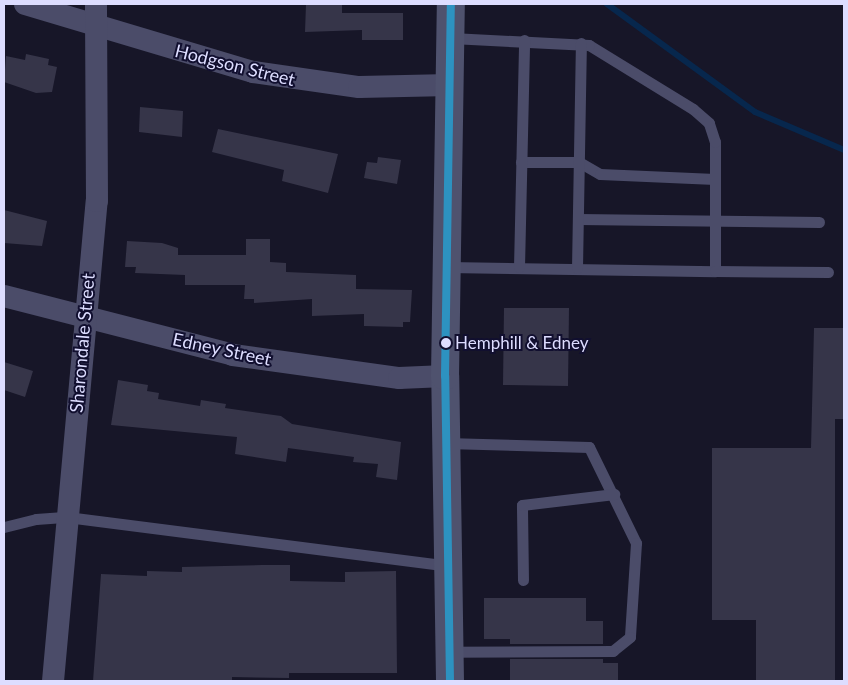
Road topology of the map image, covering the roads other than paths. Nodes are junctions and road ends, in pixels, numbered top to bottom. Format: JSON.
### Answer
{"nodes":[{"id":1,"x":25,"y":4,"type":"edge"},
{"id":2,"x":96,"y":4,"type":"edge"},
{"id":3,"x":451,"y":4,"type":"edge"},
{"id":4,"x":97,"y":29,"type":"junction"},
{"id":5,"x":451,"y":38,"type":"junction"},
{"id":6,"x":524,"y":40,"type":"junction"},
{"id":7,"x":581,"y":44,"type":"junction"},
{"id":8,"x":450,"y":85,"type":"junction"},
{"id":9,"x":521,"y":162,"type":"junction"},
{"id":10,"x":579,"y":162,"type":"junction"},
{"id":11,"x":715,"y":178,"type":"junction"},
{"id":12,"x":578,"y":219,"type":"junction"},
{"id":13,"x":715,"y":220,"type":"junction"},
{"id":14,"x":819,"y":222,"type":"dead end"},
{"id":15,"x":447,"y":267,"type":"junction"},
{"id":16,"x":519,"y":267,"type":"junction"},
{"id":17,"x":577,"y":268,"type":"junction"},
{"id":18,"x":715,"y":271,"type":"junction"},
{"id":19,"x":828,"y":272,"type":"dead end"},
{"id":20,"x":4,"y":296,"type":"edge"},
{"id":21,"x":84,"y":316,"type":"junction"},
{"id":22,"x":445,"y":376,"type":"junction"},
{"id":23,"x":446,"y":443,"type":"junction"},
{"id":24,"x":614,"y":494,"type":"junction"},
{"id":25,"x":67,"y":517,"type":"junction"},
{"id":26,"x":4,"y":528,"type":"edge"},
{"id":27,"x":448,"y":566,"type":"junction"},
{"id":28,"x":524,"y":580,"type":"dead end"},
{"id":29,"x":449,"y":652,"type":"junction"},
{"id":30,"x":53,"y":681,"type":"edge"},
{"id":31,"x":450,"y":681,"type":"edge"}],
"edges":[{"from":1,"to":4,"type":"street","name":"Hodgson Street"},
{"from":2,"to":4,"type":"street","name":"Sharondale Street"},
{"from":3,"to":5,"type":"main road"},
{"from":4,"to":8,"type":"street","name":"Hodgson Street"},
{"from":4,"to":21,"type":"street","name":"Sharondale Street"},
{"from":5,"to":6,"type":"lane"},
{"from":5,"to":8,"type":"main road"},
{"from":6,"to":7,"type":"lane"},
{"from":6,"to":9,"type":"lane"},
{"from":7,"to":10,"type":"lane"},
{"from":7,"to":11,"type":"lane"},
{"from":8,"to":15,"type":"main road"},
{"from":9,"to":10,"type":"lane"},
{"from":9,"to":16,"type":"lane"},
{"from":10,"to":11,"type":"lane"},
{"from":10,"to":12,"type":"lane"},
{"from":11,"to":13,"type":"lane"},
{"from":12,"to":13,"type":"lane"},
{"from":12,"to":17,"type":"lane"},
{"from":13,"to":14,"type":"lane"},
{"from":13,"to":18,"type":"lane"},
{"from":15,"to":16,"type":"lane"},
{"from":15,"to":22,"type":"main road"},
{"from":16,"to":17,"type":"lane"},
{"from":17,"to":18,"type":"lane"},
{"from":18,"to":19,"type":"lane"},
{"from":20,"to":21,"type":"street","name":"Edney Street"},
{"from":21,"to":22,"type":"street","name":"Edney Street"},
{"from":21,"to":25,"type":"street","name":"Sharondale Street"},
{"from":22,"to":23,"type":"main road"},
{"from":23,"to":24,"type":"lane"},
{"from":23,"to":27,"type":"main road"},
{"from":24,"to":28,"type":"lane"},
{"from":24,"to":29,"type":"lane"},
{"from":25,"to":26,"type":"lane"},
{"from":25,"to":27,"type":"lane"},
{"from":25,"to":30,"type":"street","name":"Sharondale Street"},
{"from":27,"to":29,"type":"main road"},
{"from":29,"to":31,"type":"main road"}]}
